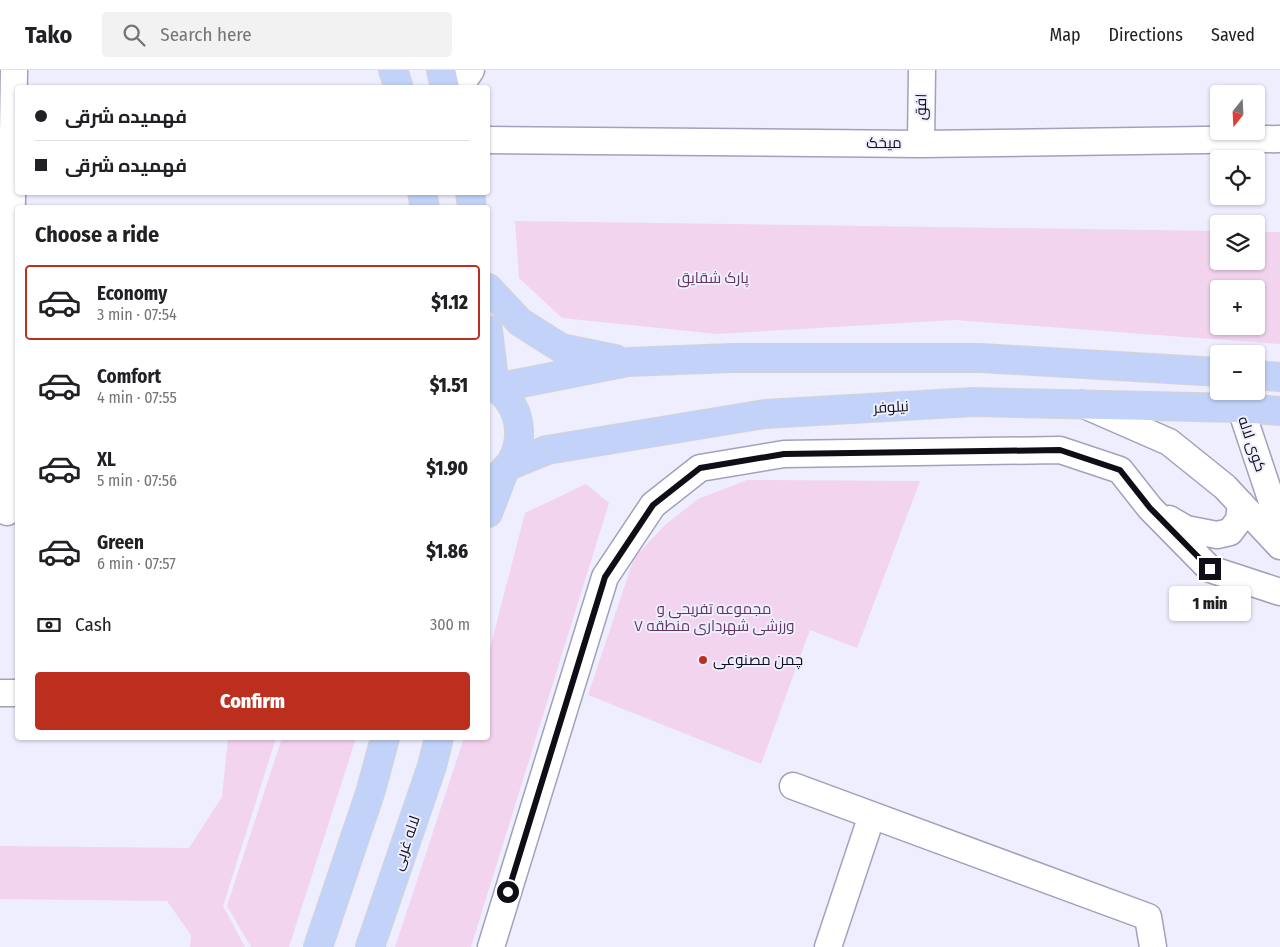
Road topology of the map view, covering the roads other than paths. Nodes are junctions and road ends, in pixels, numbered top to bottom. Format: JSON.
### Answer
{"nodes":[{"id":1,"x":393,"y":70,"type":"edge"},
{"id":2,"x":441,"y":70,"type":"edge"},
{"id":3,"x":471,"y":70,"type":"edge"},
{"id":4,"x":922,"y":70,"type":"edge"},
{"id":5,"x":9,"y":71,"type":"edge"},
{"id":6,"x":398,"y":85,"type":"edge"},
{"id":7,"x":445,"y":85,"type":"edge"},
{"id":8,"x":461,"y":85,"type":"edge"},
{"id":9,"x":1280,"y":139,"type":"edge"},
{"id":10,"x":490,"y":140,"type":"edge"},
{"id":11,"x":921,"y":144,"type":"junction"},
{"id":12,"x":15,"y":174,"type":"edge"},
{"id":13,"x":6,"y":227,"type":"edge"},
{"id":14,"x":490,"y":290,"type":"edge"},
{"id":15,"x":14,"y":313,"type":"edge"},
{"id":16,"x":490,"y":352,"type":"edge"},
{"id":17,"x":628,"y":362,"type":"junction"},
{"id":18,"x":1210,"y":371,"type":"edge"},
{"id":19,"x":1265,"y":376,"type":"edge"},
{"id":20,"x":1280,"y":377,"type":"edge"},
{"id":21,"x":493,"y":386,"type":"edge"},
{"id":22,"x":4,"y":387,"type":"edge"},
{"id":23,"x":1237,"y":400,"type":"edge"},
{"id":24,"x":1082,"y":404,"type":"junction"},
{"id":25,"x":1280,"y":411,"type":"edge"},
{"id":26,"x":500,"y":472,"type":"edge"},
{"id":27,"x":1241,"y":504,"type":"junction"},
{"id":28,"x":490,"y":506,"type":"edge"},
{"id":29,"x":1150,"y":508,"type":"junction"},
{"id":30,"x":8,"y":512,"type":"edge"},
{"id":31,"x":1280,"y":526,"type":"edge"},
{"id":32,"x":1280,"y":546,"type":"edge"},
{"id":33,"x":1280,"y":592,"type":"edge"},
{"id":34,"x":0,"y":693,"type":"edge"},
{"id":35,"x":15,"y":693,"type":"edge"},
{"id":36,"x":384,"y":740,"type":"edge"},
{"id":37,"x":438,"y":740,"type":"edge"},
{"id":38,"x":793,"y":786,"type":"dead end"},
{"id":39,"x":872,"y":815,"type":"junction"},
{"id":40,"x":318,"y":947,"type":"edge"},
{"id":41,"x":370,"y":947,"type":"edge"},
{"id":42,"x":491,"y":947,"type":"edge"},
{"id":43,"x":828,"y":947,"type":"edge"},
{"id":44,"x":1152,"y":947,"type":"edge"}],
"edges":[{"from":1,"to":6,"type":"main road"},
{"from":2,"to":7,"type":"main road"},
{"from":3,"to":8,"type":"street"},
{"from":4,"to":11,"type":"street","name":"افق"},
{"from":5,"to":12,"type":"street"},
{"from":9,"to":11,"type":"street","name":"میخک"},
{"from":10,"to":11,"type":"street","name":"میخک"},
{"from":12,"to":13,"type":"street"},
{"from":13,"to":15,"type":"street"},
{"from":14,"to":17,"type":"main road"},
{"from":15,"to":22,"type":"street"},
{"from":16,"to":21,"type":"main road"},
{"from":17,"to":18,"type":"main road"},
{"from":17,"to":21,"type":"main road"},
{"from":19,"to":20,"type":"main road"},
{"from":21,"to":26,"type":"main road"},
{"from":22,"to":30,"type":"street"},
{"from":23,"to":24,"type":"main road","name":"نیلوفر"},
{"from":23,"to":25,"type":"main road","name":"نیلوفر"},
{"from":23,"to":31,"type":"street","name":"کوی لاله"},
{"from":24,"to":26,"type":"main road","name":"نیلوفر"},
{"from":24,"to":27,"type":"street"},
{"from":26,"to":28,"type":"main road"},
{"from":27,"to":29,"type":"street"},
{"from":27,"to":32,"type":"street"},
{"from":29,"to":33,"type":"street"},
{"from":29,"to":42,"type":"street"},
{"from":34,"to":35,"type":"street"},
{"from":36,"to":40,"type":"main road"},
{"from":37,"to":41,"type":"main road","name":"لاله غربی"},
{"from":38,"to":39,"type":"street"},
{"from":39,"to":43,"type":"street"},
{"from":39,"to":44,"type":"street"}]}
